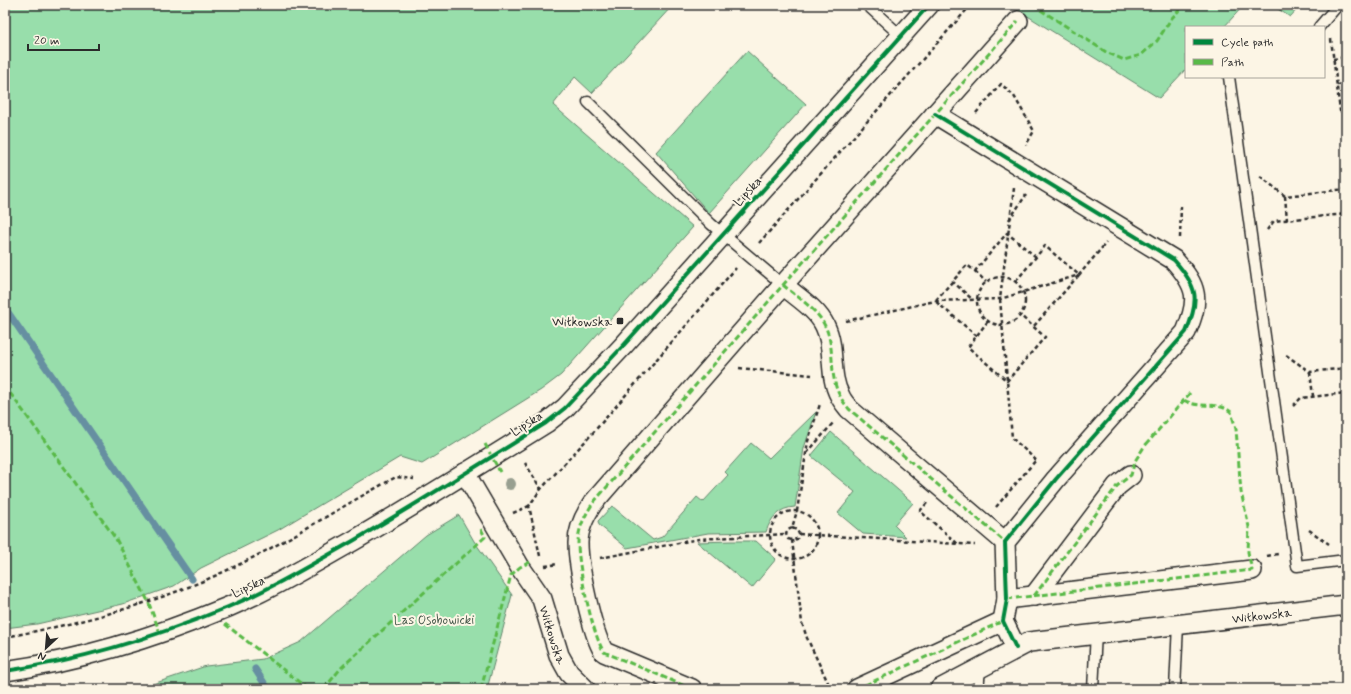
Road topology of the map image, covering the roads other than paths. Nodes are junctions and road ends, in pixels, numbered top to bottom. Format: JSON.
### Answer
{"nodes":[{"id":1,"x":867,"y":5,"type":"edge"},
{"id":2,"x":929,"y":5,"type":"edge"},
{"id":3,"x":1338,"y":5,"type":"edge"},
{"id":4,"x":1018,"y":21,"type":"dead end"},
{"id":5,"x":1320,"y":26,"type":"edge"},
{"id":6,"x":901,"y":36,"type":"junction"},
{"id":7,"x":1229,"y":78,"type":"edge"},
{"id":8,"x":588,"y":102,"type":"dead end"},
{"id":9,"x":935,"y":114,"type":"junction"},
{"id":10,"x":723,"y":233,"type":"junction"},
{"id":11,"x":784,"y":285,"type":"junction"},
{"id":12,"x":465,"y":473,"type":"junction"},
{"id":13,"x":1131,"y":475,"type":"dead end"},
{"id":14,"x":1005,"y":542,"type":"junction"},
{"id":15,"x":1346,"y":560,"type":"edge"},
{"id":16,"x":1252,"y":570,"type":"dead end"},
{"id":17,"x":1034,"y":596,"type":"junction"},
{"id":18,"x":1007,"y":600,"type":"junction"},
{"id":19,"x":1346,"y":605,"type":"edge"},
{"id":20,"x":1003,"y":621,"type":"junction"},
{"id":21,"x":1178,"y":624,"type":"junction"},
{"id":22,"x":1096,"y":633,"type":"junction"},
{"id":23,"x":1016,"y":648,"type":"junction"},
{"id":24,"x":980,"y":669,"type":"junction"},
{"id":25,"x":5,"y":671,"type":"edge"},
{"id":26,"x":585,"y":689,"type":"edge"},
{"id":27,"x":692,"y":689,"type":"edge"},
{"id":28,"x":857,"y":689,"type":"edge"},
{"id":29,"x":940,"y":689,"type":"edge"},
{"id":30,"x":978,"y":689,"type":"edge"},
{"id":31,"x":1093,"y":689,"type":"edge"},
{"id":32,"x":1175,"y":689,"type":"edge"}],
"edges":[{"from":1,"to":6,"type":"lane"},
{"from":2,"to":6,"type":"street","name":"Lipska"},
{"from":3,"to":5,"type":"lane"},
{"from":4,"to":9,"type":"street"},
{"from":6,"to":10,"type":"street","name":"Lipska"},
{"from":7,"to":15,"type":"lane"},
{"from":8,"to":10,"type":"lane"},
{"from":9,"to":11,"type":"street"},
{"from":9,"to":14,"type":"street"},
{"from":10,"to":11,"type":"lane"},
{"from":10,"to":12,"type":"street","name":"Lipska"},
{"from":11,"to":14,"type":"street"},
{"from":11,"to":27,"type":"street"},
{"from":12,"to":25,"type":"street","name":"Lipska"},
{"from":12,"to":26,"type":"street","name":"Witkowska"},
{"from":13,"to":17,"type":"street"},
{"from":14,"to":18,"type":"street"},
{"from":16,"to":17,"type":"street"},
{"from":17,"to":18,"type":"street"},
{"from":18,"to":20,"type":"street"},
{"from":19,"to":21,"type":"street","name":"Witkowska"},
{"from":20,"to":23,"type":"street"},
{"from":20,"to":28,"type":"street"},
{"from":21,"to":22,"type":"street","name":"Witkowska"},
{"from":21,"to":32,"type":"lane"},
{"from":22,"to":23,"type":"street","name":"Witkowska"},
{"from":22,"to":31,"type":"lane"},
{"from":23,"to":24,"type":"street","name":"Witkowska"},
{"from":24,"to":29,"type":"street","name":"Witkowska"},
{"from":24,"to":30,"type":"lane"}]}
